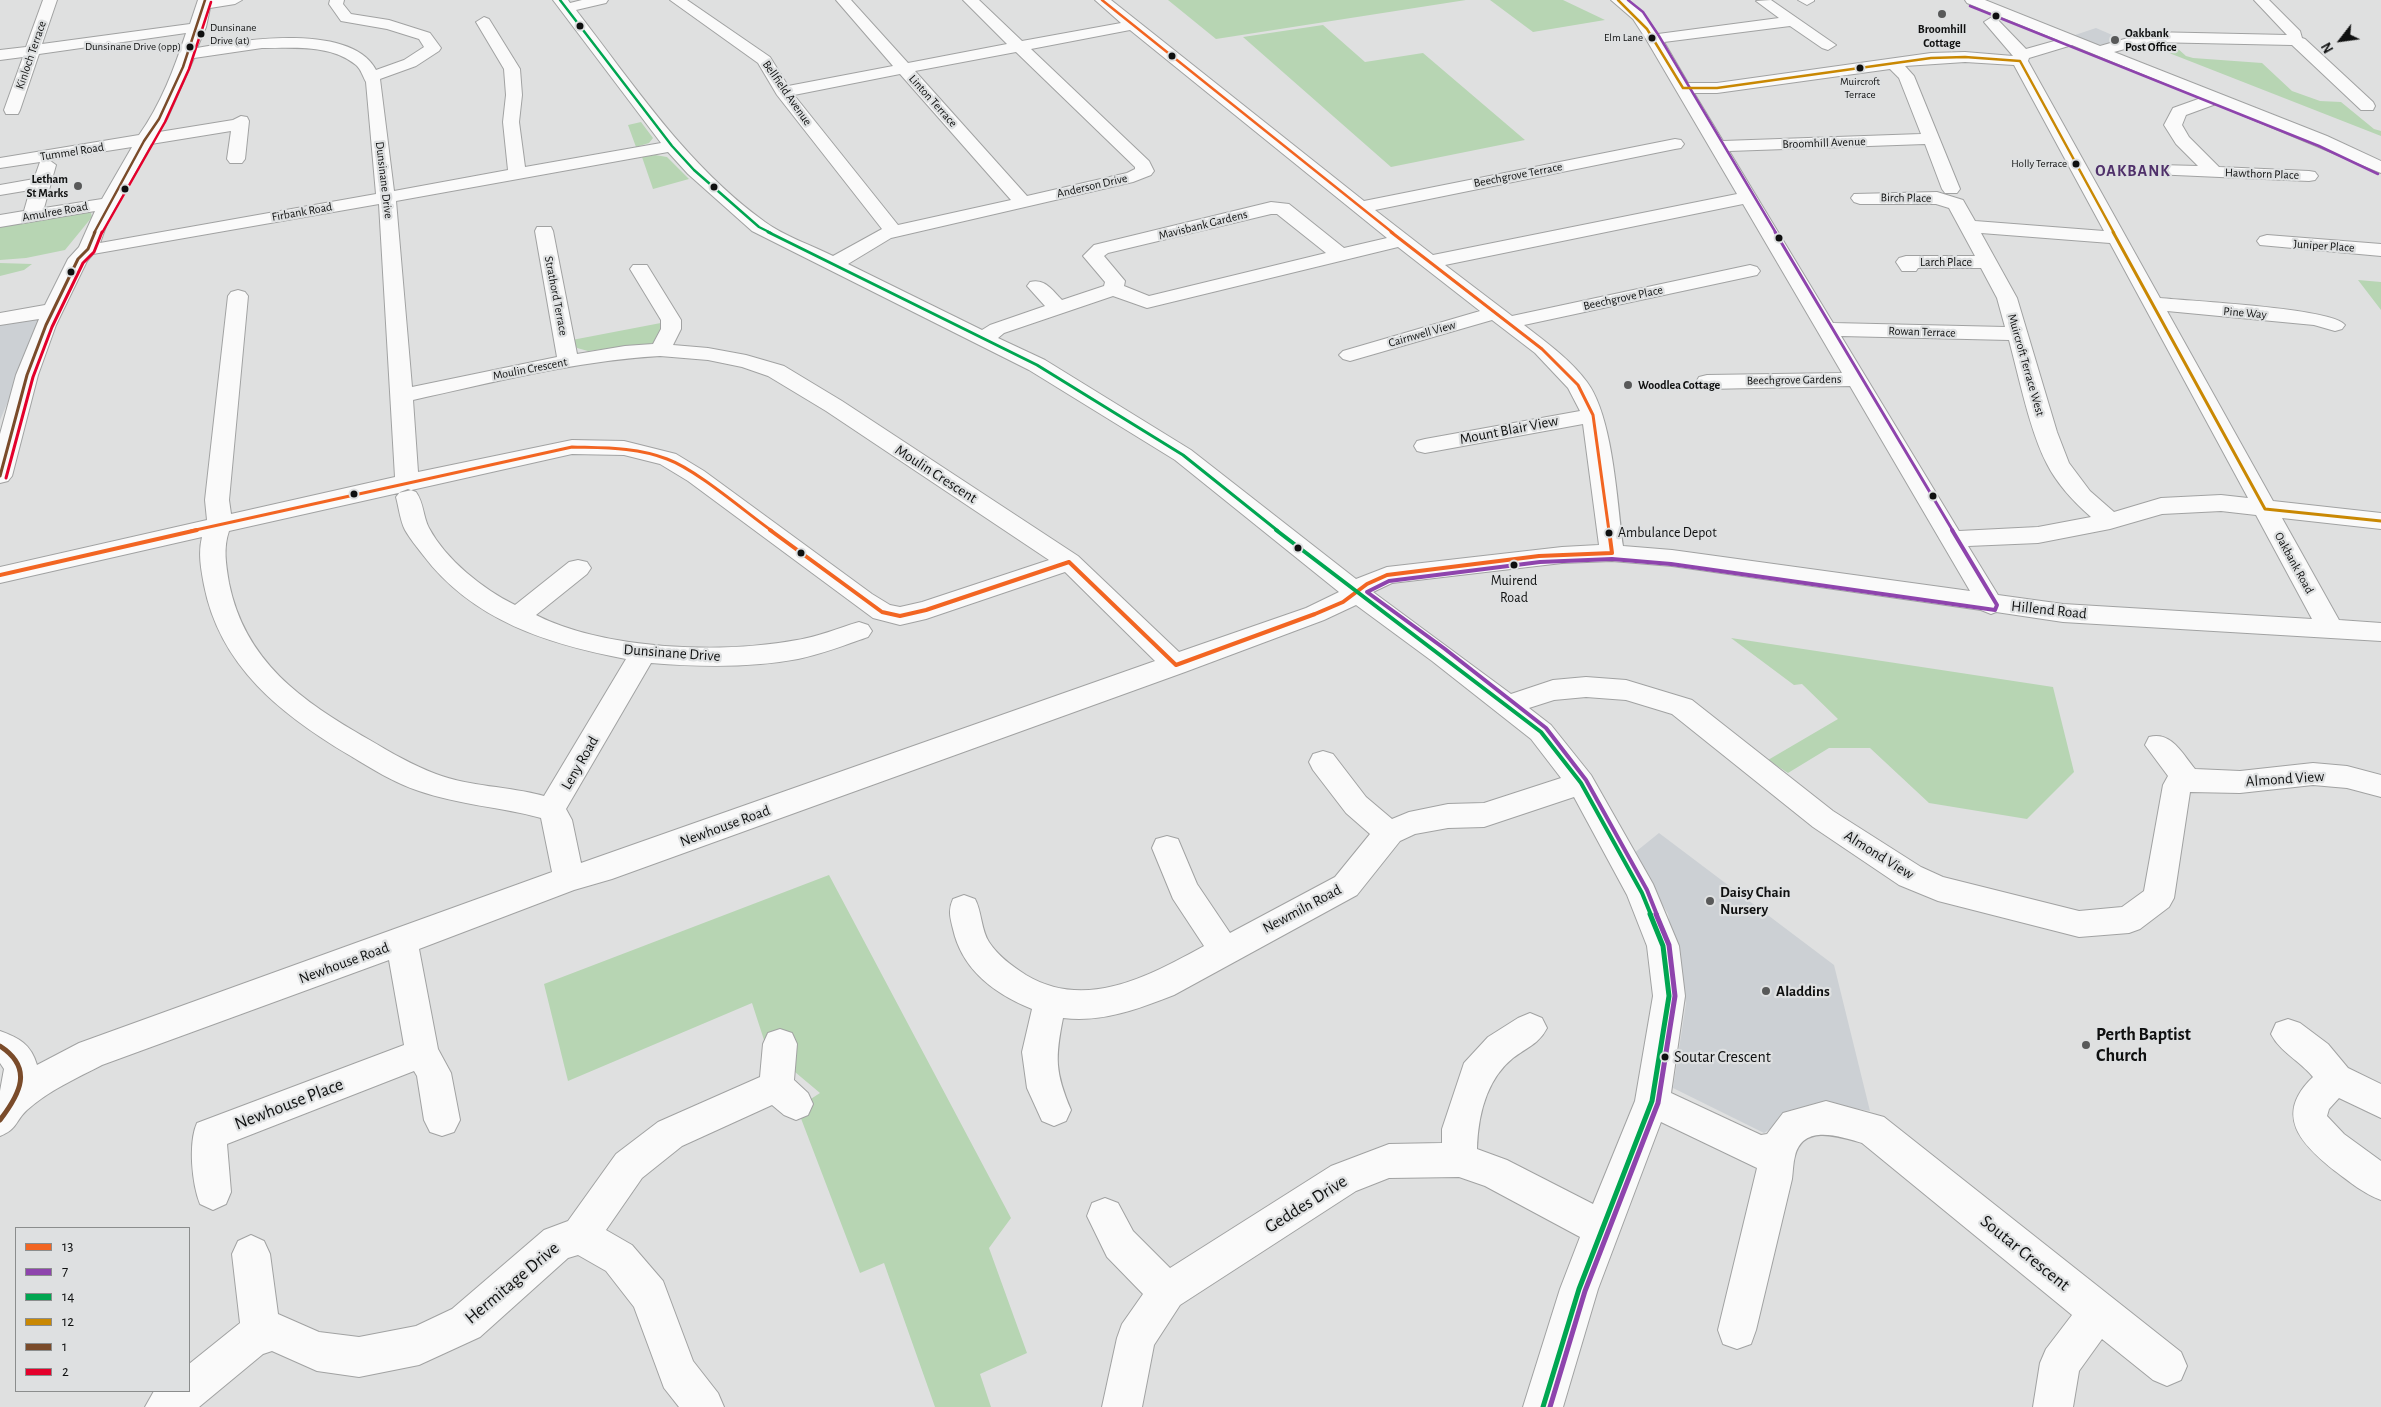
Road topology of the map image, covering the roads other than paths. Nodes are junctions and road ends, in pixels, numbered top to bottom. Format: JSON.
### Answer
{"nodes":[{"id":1,"x":50,"y":0,"type":"edge"},
{"id":2,"x":235,"y":0,"type":"edge"},
{"id":3,"x":337,"y":0,"type":"edge"},
{"id":4,"x":601,"y":0,"type":"edge"},
{"id":5,"x":677,"y":0,"type":"edge"},
{"id":6,"x":843,"y":0,"type":"edge"},
{"id":7,"x":970,"y":0,"type":"edge"},
{"id":8,"x":1102,"y":0,"type":"edge"},
{"id":9,"x":1618,"y":0,"type":"edge"},
{"id":10,"x":1765,"y":0,"type":"edge"},
{"id":11,"x":1972,"y":0,"type":"edge"},
{"id":12,"x":2261,"y":0,"type":"edge"},
{"id":13,"x":205,"y":2,"type":"edge"},
{"id":14,"x":563,"y":4,"type":"edge"},
{"id":15,"x":1793,"y":21,"type":"junction"},
{"id":16,"x":484,"y":22,"type":"dead end"},
{"id":17,"x":1992,"y":22,"type":"dead end"},
{"id":18,"x":1132,"y":24,"type":"junction"},
{"id":19,"x":198,"y":27,"type":"junction"},
{"id":20,"x":1654,"y":39,"type":"junction"},
{"id":21,"x":1825,"y":40,"type":"dead end"},
{"id":22,"x":2293,"y":40,"type":"junction"},
{"id":23,"x":2070,"y":41,"type":"junction"},
{"id":24,"x":1018,"y":47,"type":"junction"},
{"id":25,"x":32,"y":50,"type":"junction"},
{"id":26,"x":2099,"y":51,"type":"junction"},
{"id":27,"x":188,"y":54,"type":"junction"},
{"id":28,"x":0,"y":55,"type":"edge"},
{"id":29,"x":2021,"y":58,"type":"junction"},
{"id":30,"x":1893,"y":63,"type":"junction"},
{"id":31,"x":904,"y":68,"type":"junction"},
{"id":32,"x":372,"y":76,"type":"junction"},
{"id":33,"x":1683,"y":88,"type":"junction"},
{"id":34,"x":783,"y":92,"type":"junction"},
{"id":35,"x":2215,"y":98,"type":"junction"},
{"id":36,"x":2366,"y":106,"type":"dead end"},
{"id":37,"x":12,"y":110,"type":"dead end"},
{"id":38,"x":1931,"y":140,"type":"junction"},
{"id":39,"x":144,"y":141,"type":"junction"},
{"id":40,"x":1675,"y":144,"type":"dead end"},
{"id":41,"x":672,"y":146,"type":"junction"},
{"id":42,"x":1717,"y":146,"type":"junction"},
{"id":43,"x":236,"y":159,"type":"dead end"},
{"id":44,"x":0,"y":163,"type":"edge"},
{"id":45,"x":47,"y":165,"type":"dead end"},
{"id":46,"x":2381,"y":168,"type":"edge"},
{"id":47,"x":2159,"y":170,"type":"dead end"},
{"id":48,"x":2214,"y":172,"type":"junction"},
{"id":49,"x":517,"y":175,"type":"junction"},
{"id":50,"x":2309,"y":176,"type":"dead end"},
{"id":51,"x":41,"y":183,"type":"junction"},
{"id":52,"x":0,"y":190,"type":"edge"},
{"id":53,"x":1951,"y":195,"type":"junction"},
{"id":54,"x":387,"y":196,"type":"junction"},
{"id":55,"x":1748,"y":197,"type":"junction"},
{"id":56,"x":1860,"y":197,"type":"dead end"},
{"id":57,"x":1023,"y":202,"type":"junction"},
{"id":58,"x":109,"y":203,"type":"junction"},
{"id":59,"x":1360,"y":207,"type":"junction"},
{"id":60,"x":32,"y":216,"type":"junction"},
{"id":61,"x":0,"y":221,"type":"edge"},
{"id":62,"x":1967,"y":226,"type":"junction"},
{"id":63,"x":544,"y":231,"type":"dead end"},
{"id":64,"x":894,"y":232,"type":"junction"},
{"id":65,"x":2117,"y":238,"type":"junction"},
{"id":66,"x":1402,"y":240,"type":"junction"},
{"id":67,"x":2268,"y":241,"type":"dead end"},
{"id":68,"x":88,"y":249,"type":"junction"},
{"id":69,"x":2381,"y":250,"type":"edge"},
{"id":70,"x":1340,"y":255,"type":"junction"},
{"id":71,"x":1429,"y":262,"type":"junction"},
{"id":72,"x":1906,"y":262,"type":"dead end"},
{"id":73,"x":1986,"y":262,"type":"junction"},
{"id":74,"x":833,"y":264,"type":"junction"},
{"id":75,"x":640,"y":270,"type":"dead end"},
{"id":76,"x":1739,"y":270,"type":"dead end"},
{"id":77,"x":1037,"y":286,"type":"dead end"},
{"id":78,"x":1114,"y":289,"type":"junction"},
{"id":79,"x":238,"y":296,"type":"dead end"},
{"id":80,"x":2154,"y":304,"type":"junction"},
{"id":81,"x":1059,"y":308,"type":"junction"},
{"id":82,"x":53,"y":310,"type":"junction"},
{"id":83,"x":1502,"y":318,"type":"junction"},
{"id":84,"x":0,"y":319,"type":"edge"},
{"id":85,"x":2335,"y":325,"type":"dead end"},
{"id":86,"x":1828,"y":329,"type":"junction"},
{"id":87,"x":2016,"y":334,"type":"junction"},
{"id":88,"x":984,"y":338,"type":"junction"},
{"id":89,"x":660,"y":350,"type":"junction"},
{"id":90,"x":1350,"y":355,"type":"dead end"},
{"id":91,"x":1720,"y":360,"type":"dead end"},
{"id":92,"x":568,"y":361,"type":"junction"},
{"id":93,"x":1857,"y":379,"type":"junction"},
{"id":94,"x":1707,"y":382,"type":"dead end"},
{"id":95,"x":1732,"y":382,"type":"junction"},
{"id":96,"x":401,"y":393,"type":"junction"},
{"id":97,"x":1593,"y":415,"type":"junction"},
{"id":98,"x":7,"y":426,"type":"edge"},
{"id":99,"x":1425,"y":446,"type":"dead end"},
{"id":100,"x":0,"y":476,"type":"edge"},
{"id":101,"x":407,"y":489,"type":"junction"},
{"id":102,"x":2265,"y":508,"type":"junction"},
{"id":103,"x":2110,"y":521,"type":"junction"},
{"id":104,"x":2381,"y":521,"type":"edge"},
{"id":105,"x":220,"y":524,"type":"junction"},
{"id":106,"x":1953,"y":539,"type":"junction"},
{"id":107,"x":1612,"y":553,"type":"junction"},
{"id":108,"x":1069,"y":562,"type":"junction"},
{"id":109,"x":578,"y":568,"type":"dead end"},
{"id":110,"x":0,"y":575,"type":"edge"},
{"id":111,"x":1356,"y":592,"type":"junction"},
{"id":112,"x":1991,"y":605,"type":"junction"},
{"id":113,"x":517,"y":617,"type":"junction"},
{"id":114,"x":2331,"y":629,"type":"junction"},
{"id":115,"x":859,"y":631,"type":"dead end"},
{"id":116,"x":2381,"y":632,"type":"edge"},
{"id":117,"x":644,"y":652,"type":"junction"},
{"id":118,"x":1176,"y":664,"type":"junction"},
{"id":119,"x":1507,"y":706,"type":"junction"},
{"id":120,"x":2159,"y":744,"type":"dead end"},
{"id":121,"x":1322,"y":762,"type":"dead end"},
{"id":122,"x":2188,"y":779,"type":"junction"},
{"id":123,"x":1581,"y":783,"type":"junction"},
{"id":124,"x":2381,"y":786,"type":"edge"},
{"id":125,"x":551,"y":809,"type":"junction"},
{"id":126,"x":1389,"y":833,"type":"junction"},
{"id":127,"x":1167,"y":848,"type":"dead end"},
{"id":128,"x":569,"y":879,"type":"junction"},
{"id":129,"x":964,"y":908,"type":"dead end"},
{"id":130,"x":402,"y":942,"type":"junction"},
{"id":131,"x":1225,"y":951,"type":"junction"},
{"id":132,"x":1050,"y":1003,"type":"junction"},
{"id":133,"x":1530,"y":1028,"type":"dead end"},
{"id":134,"x":2288,"y":1034,"type":"dead end"},
{"id":135,"x":780,"y":1044,"type":"dead end"},
{"id":136,"x":0,"y":1046,"type":"edge"},
{"id":137,"x":422,"y":1052,"type":"junction"},
{"id":138,"x":2336,"y":1079,"type":"junction"},
{"id":139,"x":13,"y":1096,"type":"edge"},
{"id":140,"x":1652,"y":1101,"type":"junction"},
{"id":141,"x":2381,"y":1102,"type":"edge"},
{"id":142,"x":1054,"y":1110,"type":"dead end"},
{"id":143,"x":442,"y":1120,"type":"dead end"},
{"id":144,"x":1778,"y":1148,"type":"junction"},
{"id":145,"x":1459,"y":1160,"type":"junction"},
{"id":146,"x":2381,"y":1183,"type":"edge"},
{"id":147,"x":213,"y":1192,"type":"dead end"},
{"id":148,"x":1106,"y":1216,"type":"dead end"},
{"id":149,"x":1602,"y":1228,"type":"junction"},
{"id":150,"x":580,"y":1236,"type":"junction"},
{"id":151,"x":250,"y":1254,"type":"dead end"},
{"id":152,"x":1167,"y":1292,"type":"junction"},
{"id":153,"x":2099,"y":1312,"type":"junction"},
{"id":154,"x":1737,"y":1330,"type":"dead end"},
{"id":155,"x":261,"y":1332,"type":"junction"},
{"id":156,"x":2167,"y":1366,"type":"dead end"},
{"id":157,"x":190,"y":1388,"type":"edge"},
{"id":158,"x":185,"y":1392,"type":"edge"},
{"id":159,"x":165,"y":1407,"type":"edge"},
{"id":160,"x":704,"y":1407,"type":"edge"},
{"id":161,"x":1122,"y":1407,"type":"edge"},
{"id":162,"x":1543,"y":1407,"type":"edge"},
{"id":163,"x":2053,"y":1407,"type":"edge"}],
"edges":[{"from":1,"to":25,"type":"street","name":"Kinloch Terrace"},
{"from":2,"to":13,"type":"street"},
{"from":3,"to":32,"type":"street"},
{"from":4,"to":14,"type":"street"},
{"from":5,"to":34,"type":"street","name":"Bellfield Avenue"},
{"from":6,"to":31,"type":"street","name":"Linton Terrace"},
{"from":7,"to":24,"type":"street","name":"Anderson Drive"},
{"from":8,"to":18,"type":"street"},
{"from":9,"to":20,"type":"street"},
{"from":10,"to":15,"type":"street"},
{"from":11,"to":23,"type":"street"},
{"from":12,"to":22,"type":"street"},
{"from":13,"to":19,"type":"street"},
{"from":14,"to":41,"type":"street"},
{"from":15,"to":20,"type":"street"},
{"from":15,"to":21,"type":"street"},
{"from":16,"to":49,"type":"street"},
{"from":17,"to":29,"type":"street","name":"Oakbank Road"},
{"from":18,"to":24,"type":"street"},
{"from":18,"to":59,"type":"street"},
{"from":19,"to":25,"type":"street"},
{"from":19,"to":27,"type":"street"},
{"from":20,"to":33,"type":"street"},
{"from":22,"to":26,"type":"street"},
{"from":22,"to":36,"type":"street"},
{"from":23,"to":26,"type":"street"},
{"from":23,"to":29,"type":"street"},
{"from":24,"to":31,"type":"street"},
{"from":24,"to":57,"type":"street","name":"Anderson Drive"},
{"from":25,"to":28,"type":"street"},
{"from":25,"to":37,"type":"street","name":"Kinloch Terrace"},
{"from":26,"to":35,"type":"street"},
{"from":27,"to":32,"type":"street","name":"Dunsinane Drive"},
{"from":27,"to":39,"type":"street"},
{"from":29,"to":30,"type":"street"},
{"from":29,"to":65,"type":"street","name":"Oakbank Road"},
{"from":30,"to":33,"type":"street"},
{"from":30,"to":38,"type":"street"},
{"from":31,"to":34,"type":"street"},
{"from":31,"to":57,"type":"street","name":"Linton Terrace"},
{"from":32,"to":54,"type":"street","name":"Dunsinane Drive"},
{"from":33,"to":42,"type":"street"},
{"from":34,"to":64,"type":"street","name":"Bellfield Avenue"},
{"from":35,"to":46,"type":"street"},
{"from":35,"to":48,"type":"street","name":"Hawthorn Place"},
{"from":38,"to":42,"type":"street","name":"Broomhill Avenue"},
{"from":38,"to":53,"type":"street"},
{"from":39,"to":43,"type":"street","name":"Tummel Road"},
{"from":39,"to":44,"type":"street","name":"Tummel Road"},
{"from":39,"to":58,"type":"street"},
{"from":40,"to":59,"type":"street","name":"Beechgrove Terrace"},
{"from":41,"to":49,"type":"street","name":"Firbank Road"},
{"from":41,"to":74,"type":"street"},
{"from":42,"to":55,"type":"street"},
{"from":45,"to":51,"type":"street"},
{"from":47,"to":48,"type":"street","name":"Hawthorn Place"},
{"from":48,"to":50,"type":"street","name":"Hawthorn Place"},
{"from":49,"to":54,"type":"street","name":"Firbank Road"},
{"from":51,"to":52,"type":"street"},
{"from":51,"to":60,"type":"street"},
{"from":53,"to":56,"type":"street","name":"Birch Place"},
{"from":53,"to":62,"type":"street","name":"Muircroft Terrace West"},
{"from":54,"to":68,"type":"street","name":"Firbank Road"},
{"from":54,"to":96,"type":"street","name":"Dunsinane Drive"},
{"from":55,"to":71,"type":"street"},
{"from":55,"to":86,"type":"street"},
{"from":57,"to":64,"type":"street","name":"Anderson Drive"},
{"from":58,"to":60,"type":"street","name":"Amulree Road"},
{"from":58,"to":68,"type":"street"},
{"from":59,"to":66,"type":"street"},
{"from":60,"to":61,"type":"street","name":"Amulree Road"},
{"from":62,"to":65,"type":"street"},
{"from":62,"to":73,"type":"street","name":"Muircroft Terrace West"},
{"from":63,"to":92,"type":"street","name":"Strathord Terrace"},
{"from":64,"to":74,"type":"street","name":"Anderson Drive"},
{"from":65,"to":80,"type":"street","name":"Oakbank Road"},
{"from":66,"to":70,"type":"street"},
{"from":66,"to":71,"type":"street"},
{"from":67,"to":69,"type":"street","name":"Juniper Place"},
{"from":68,"to":82,"type":"street"},
{"from":70,"to":78,"type":"street"},
{"from":70,"to":78,"type":"street","name":"Mavisbank Gardens"},
{"from":71,"to":83,"type":"street"},
{"from":72,"to":73,"type":"street","name":"Larch Place"},
{"from":73,"to":87,"type":"street","name":"Muircroft Terrace West"},
{"from":74,"to":88,"type":"street"},
{"from":75,"to":89,"type":"street"},
{"from":76,"to":83,"type":"street","name":"Beechgrove Place"},
{"from":77,"to":81,"type":"street"},
{"from":78,"to":81,"type":"street"},
{"from":79,"to":105,"type":"street"},
{"from":80,"to":85,"type":"street","name":"Pine Way"},
{"from":80,"to":102,"type":"street","name":"Oakbank Road"},
{"from":81,"to":88,"type":"street"},
{"from":82,"to":84,"type":"street"},
{"from":82,"to":98,"type":"street"},
{"from":83,"to":90,"type":"street","name":"Cairnwell View"},
{"from":83,"to":97,"type":"street"},
{"from":86,"to":87,"type":"street","name":"Rowan Terrace"},
{"from":86,"to":93,"type":"street"},
{"from":87,"to":103,"type":"street","name":"Muircroft Terrace West"},
{"from":88,"to":111,"type":"street"},
{"from":89,"to":92,"type":"street","name":"Moulin Crescent"},
{"from":89,"to":108,"type":"street","name":"Moulin Crescent"},
{"from":91,"to":95,"type":"street","name":"Beechgrove Gardens"},
{"from":92,"to":96,"type":"street","name":"Moulin Crescent"},
{"from":93,"to":95,"type":"street","name":"Beechgrove Gardens"},
{"from":93,"to":106,"type":"street"},
{"from":94,"to":95,"type":"street","name":"Beechgrove Gardens"},
{"from":96,"to":101,"type":"street","name":"Dunsinane Drive"},
{"from":97,"to":99,"type":"street","name":"Mount Blair View"},
{"from":97,"to":107,"type":"street"},
{"from":98,"to":100,"type":"street"},
{"from":101,"to":105,"type":"street"},
{"from":101,"to":108,"type":"street"},
{"from":101,"to":113,"type":"street","name":"Dunsinane Drive"},
{"from":102,"to":103,"type":"street"},
{"from":102,"to":104,"type":"street"},
{"from":102,"to":114,"type":"street","name":"Oakbank Road"},
{"from":103,"to":106,"type":"street"},
{"from":105,"to":110,"type":"street"},
{"from":105,"to":125,"type":"street"},
{"from":106,"to":112,"type":"street"},
{"from":107,"to":111,"type":"street","name":"Hillend Road"},
{"from":107,"to":112,"type":"street","name":"Hillend Road"},
{"from":108,"to":118,"type":"street","name":"Moulin Crescent"},
{"from":109,"to":113,"type":"street"},
{"from":111,"to":118,"type":"street","name":"Newhouse Road"},
{"from":111,"to":119,"type":"street"},
{"from":112,"to":114,"type":"street","name":"Hillend Road"},
{"from":113,"to":117,"type":"street","name":"Dunsinane Drive"},
{"from":114,"to":116,"type":"street","name":"Hillend Road"},
{"from":115,"to":117,"type":"street","name":"Dunsinane Drive"},
{"from":117,"to":125,"type":"street","name":"Leny Road"},
{"from":118,"to":128,"type":"street","name":"Newhouse Road"},
{"from":119,"to":122,"type":"street","name":"Almond View"},
{"from":119,"to":123,"type":"street"},
{"from":120,"to":122,"type":"street"},
{"from":121,"to":126,"type":"street"},
{"from":122,"to":124,"type":"street","name":"Almond View"},
{"from":123,"to":126,"type":"street"},
{"from":123,"to":140,"type":"street"},
{"from":125,"to":128,"type":"street"},
{"from":126,"to":131,"type":"street","name":"Newmiln Road"},
{"from":127,"to":131,"type":"street"},
{"from":128,"to":130,"type":"street","name":"Newhouse Road"},
{"from":129,"to":132,"type":"street","name":"Newmiln Road"},
{"from":130,"to":137,"type":"street"},
{"from":130,"to":139,"type":"street","name":"Newhouse Road"},
{"from":131,"to":132,"type":"street","name":"Newmiln Road"},
{"from":132,"to":142,"type":"street"},
{"from":133,"to":145,"type":"street"},
{"from":134,"to":138,"type":"street"},
{"from":135,"to":150,"type":"street"},
{"from":136,"to":139,"type":"street"},
{"from":137,"to":143,"type":"street"},
{"from":137,"to":147,"type":"street","name":"Newhouse Place"},
{"from":138,"to":141,"type":"street"},
{"from":138,"to":146,"type":"street"},
{"from":140,"to":144,"type":"street"},
{"from":140,"to":149,"type":"street"},
{"from":144,"to":153,"type":"street","name":"Soutar Crescent"},
{"from":144,"to":154,"type":"street","name":"Soutar Crescent"},
{"from":145,"to":149,"type":"street","name":"Geddes Drive"},
{"from":145,"to":152,"type":"street","name":"Geddes Drive"},
{"from":148,"to":152,"type":"street"},
{"from":149,"to":162,"type":"street"},
{"from":150,"to":155,"type":"street","name":"Hermitage Drive"},
{"from":150,"to":160,"type":"street"},
{"from":151,"to":155,"type":"street"},
{"from":152,"to":161,"type":"street","name":"Geddes Drive"},
{"from":153,"to":156,"type":"street","name":"Soutar Crescent"},
{"from":153,"to":163,"type":"street"},
{"from":155,"to":157,"type":"street"},
{"from":158,"to":159,"type":"street"}]}
